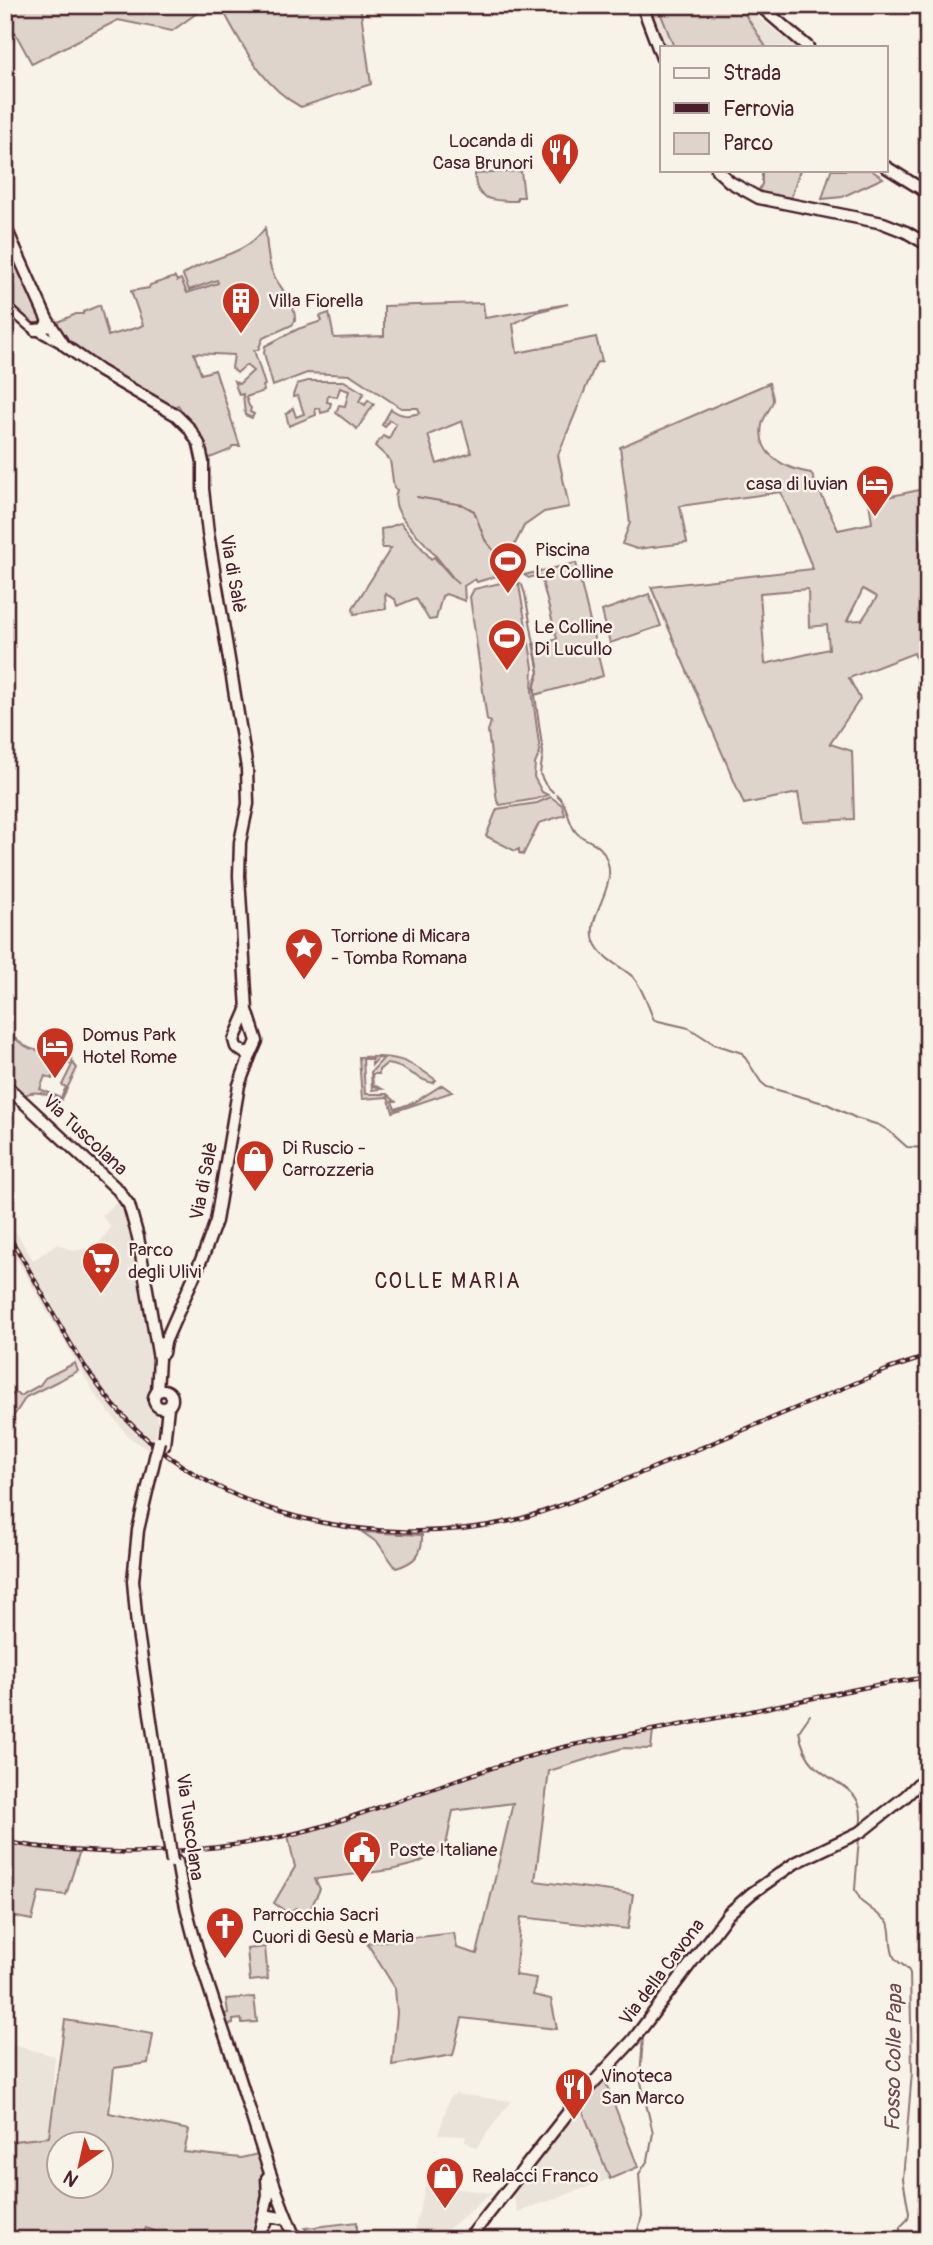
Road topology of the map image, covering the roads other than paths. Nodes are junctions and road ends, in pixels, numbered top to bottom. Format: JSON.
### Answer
{"nodes":[{"id":1,"x":642,"y":5,"type":"edge"},
{"id":2,"x":759,"y":5,"type":"edge"},
{"id":3,"x":807,"y":46,"type":"edge"},
{"id":4,"x":660,"y":53,"type":"edge"},
{"id":5,"x":888,"y":168,"type":"edge"},
{"id":6,"x":719,"y":172,"type":"edge"},
{"id":7,"x":928,"y":193,"type":"edge"},
{"id":8,"x":5,"y":226,"type":"edge"},
{"id":9,"x":928,"y":245,"type":"edge"},
{"id":10,"x":5,"y":305,"type":"edge"},
{"id":11,"x":48,"y":321,"type":"junction"},
{"id":12,"x":36,"y":330,"type":"junction"},
{"id":13,"x":64,"y":345,"type":"junction"},
{"id":14,"x":247,"y":1010,"type":"junction"},
{"id":15,"x":236,"y":1034,"type":"junction"},
{"id":16,"x":255,"y":1034,"type":"junction"},
{"id":17,"x":252,"y":1051,"type":"junction"},
{"id":18,"x":5,"y":1085,"type":"edge"},
{"id":19,"x":156,"y":1340,"type":"junction"},
{"id":20,"x":163,"y":1353,"type":"junction"},
{"id":21,"x":157,"y":1392,"type":"junction"},
{"id":22,"x":170,"y":1394,"type":"junction"},
{"id":23,"x":163,"y":1407,"type":"junction"},
{"id":24,"x":928,"y":1774,"type":"edge"},
{"id":25,"x":175,"y":1862,"type":"junction"},
{"id":26,"x":267,"y":2178,"type":"junction"},
{"id":27,"x":281,"y":2218,"type":"junction"},
{"id":28,"x":260,"y":2235,"type":"edge"},
{"id":29,"x":290,"y":2240,"type":"edge"},
{"id":30,"x":296,"y":2240,"type":"edge"},
{"id":31,"x":468,"y":2240,"type":"edge"}],
"edges":[{"from":1,"to":4,"type":"main road"},
{"from":2,"to":3,"type":"main road"},
{"from":5,"to":7,"type":"main road"},
{"from":6,"to":9,"type":"main road"},
{"from":8,"to":11,"type":"main road","name":"Via di Salè"},
{"from":10,"to":12,"type":"street"},
{"from":11,"to":12,"type":"main road"},
{"from":11,"to":13,"type":"main road","name":"Via di Salè"},
{"from":12,"to":13,"type":"street"},
{"from":13,"to":14,"type":"main road","name":"Via di Salè"},
{"from":14,"to":15,"type":"main road","name":"Via di Salè"},
{"from":14,"to":16,"type":"main road","name":"Via di Salè"},
{"from":15,"to":16,"type":"main road"},
{"from":15,"to":17,"type":"main road"},
{"from":16,"to":17,"type":"main road"},
{"from":17,"to":20,"type":"main road","name":"Via di Salè"},
{"from":18,"to":19,"type":"main road","name":"Via Tuscolana"},
{"from":19,"to":20,"type":"main road","name":"Via Tuscolana"},
{"from":19,"to":21,"type":"main road","name":"Via Tuscolana"},
{"from":20,"to":22,"type":"main road","name":"Via Tuscolana"},
{"from":21,"to":22,"type":"main road"},
{"from":21,"to":23,"type":"main road"},
{"from":22,"to":23,"type":"main road"},
{"from":23,"to":25,"type":"main road","name":"Via Tuscolana","bridge":true},
{"from":24,"to":31,"type":"main road","name":"Via della Cavona"},
{"from":25,"to":26,"type":"main road","name":"Via Tuscolana"},
{"from":25,"to":30,"type":"main road","name":"Via Tuscolana"},
{"from":26,"to":27,"type":"main road","name":"Via Tuscolana"},
{"from":26,"to":28,"type":"main road"},
{"from":27,"to":28,"type":"main road"},
{"from":27,"to":29,"type":"main road","name":"Via Tuscolana"}]}
